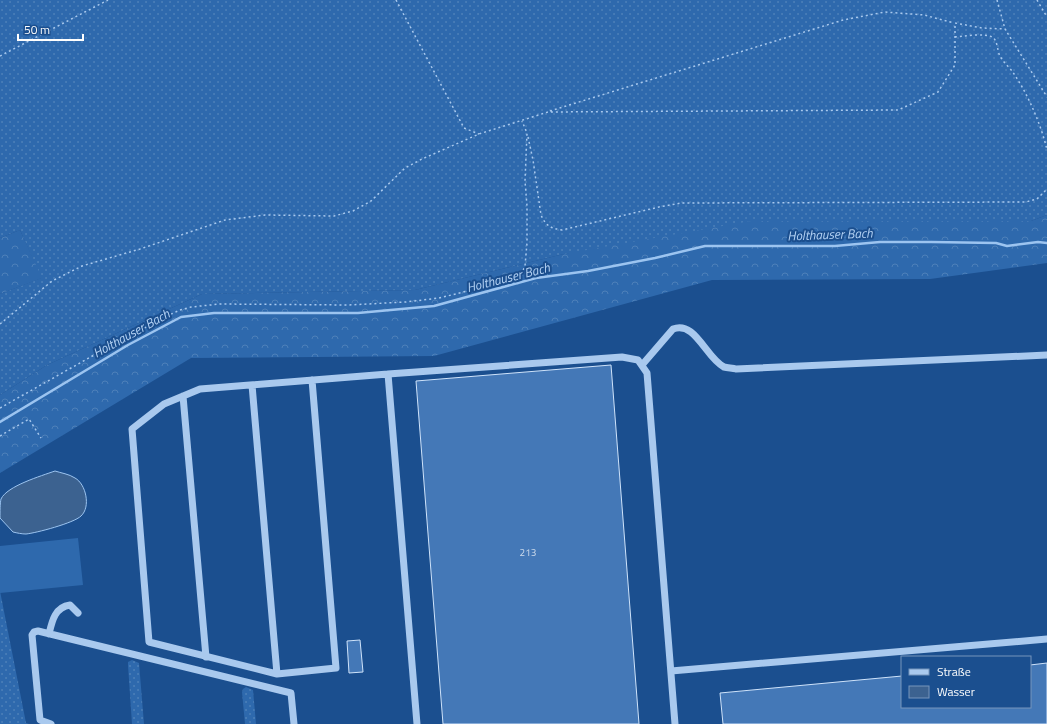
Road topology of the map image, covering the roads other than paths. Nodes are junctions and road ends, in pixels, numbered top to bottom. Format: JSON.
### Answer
{"nodes":[{"id":1,"x":1047,"y":355,"type":"edge"},
{"id":2,"x":642,"y":365,"type":"junction"},
{"id":3,"x":388,"y":374,"type":"junction"},
{"id":4,"x":312,"y":380,"type":"junction"},
{"id":5,"x":252,"y":385,"type":"junction"},
{"id":6,"x":182,"y":396,"type":"junction"},
{"id":7,"x":78,"y":613,"type":"dead end"},
{"id":8,"x":49,"y":634,"type":"junction"},
{"id":9,"x":1047,"y":639,"type":"edge"},
{"id":10,"x":206,"y":656,"type":"junction"},
{"id":11,"x":671,"y":671,"type":"junction"},
{"id":12,"x":277,"y":674,"type":"junction"},
{"id":13,"x":51,"y":724,"type":"edge"},
{"id":14,"x":294,"y":724,"type":"edge"},
{"id":15,"x":417,"y":724,"type":"edge"},
{"id":16,"x":675,"y":724,"type":"edge"}],
"edges":[{"from":1,"to":2,"type":"lane"},
{"from":2,"to":3,"type":"lane"},
{"from":2,"to":11,"type":"lane"},
{"from":3,"to":4,"type":"lane"},
{"from":3,"to":15,"type":"lane"},
{"from":4,"to":5,"type":"lane"},
{"from":4,"to":12,"type":"lane"},
{"from":5,"to":6,"type":"lane"},
{"from":5,"to":12,"type":"lane"},
{"from":6,"to":10,"type":"lane"},
{"from":6,"to":10,"type":"lane"},
{"from":7,"to":8,"type":"lane"},
{"from":8,"to":13,"type":"lane"},
{"from":8,"to":14,"type":"lane"},
{"from":9,"to":11,"type":"lane"},
{"from":10,"to":12,"type":"lane"},
{"from":11,"to":16,"type":"lane"}]}
